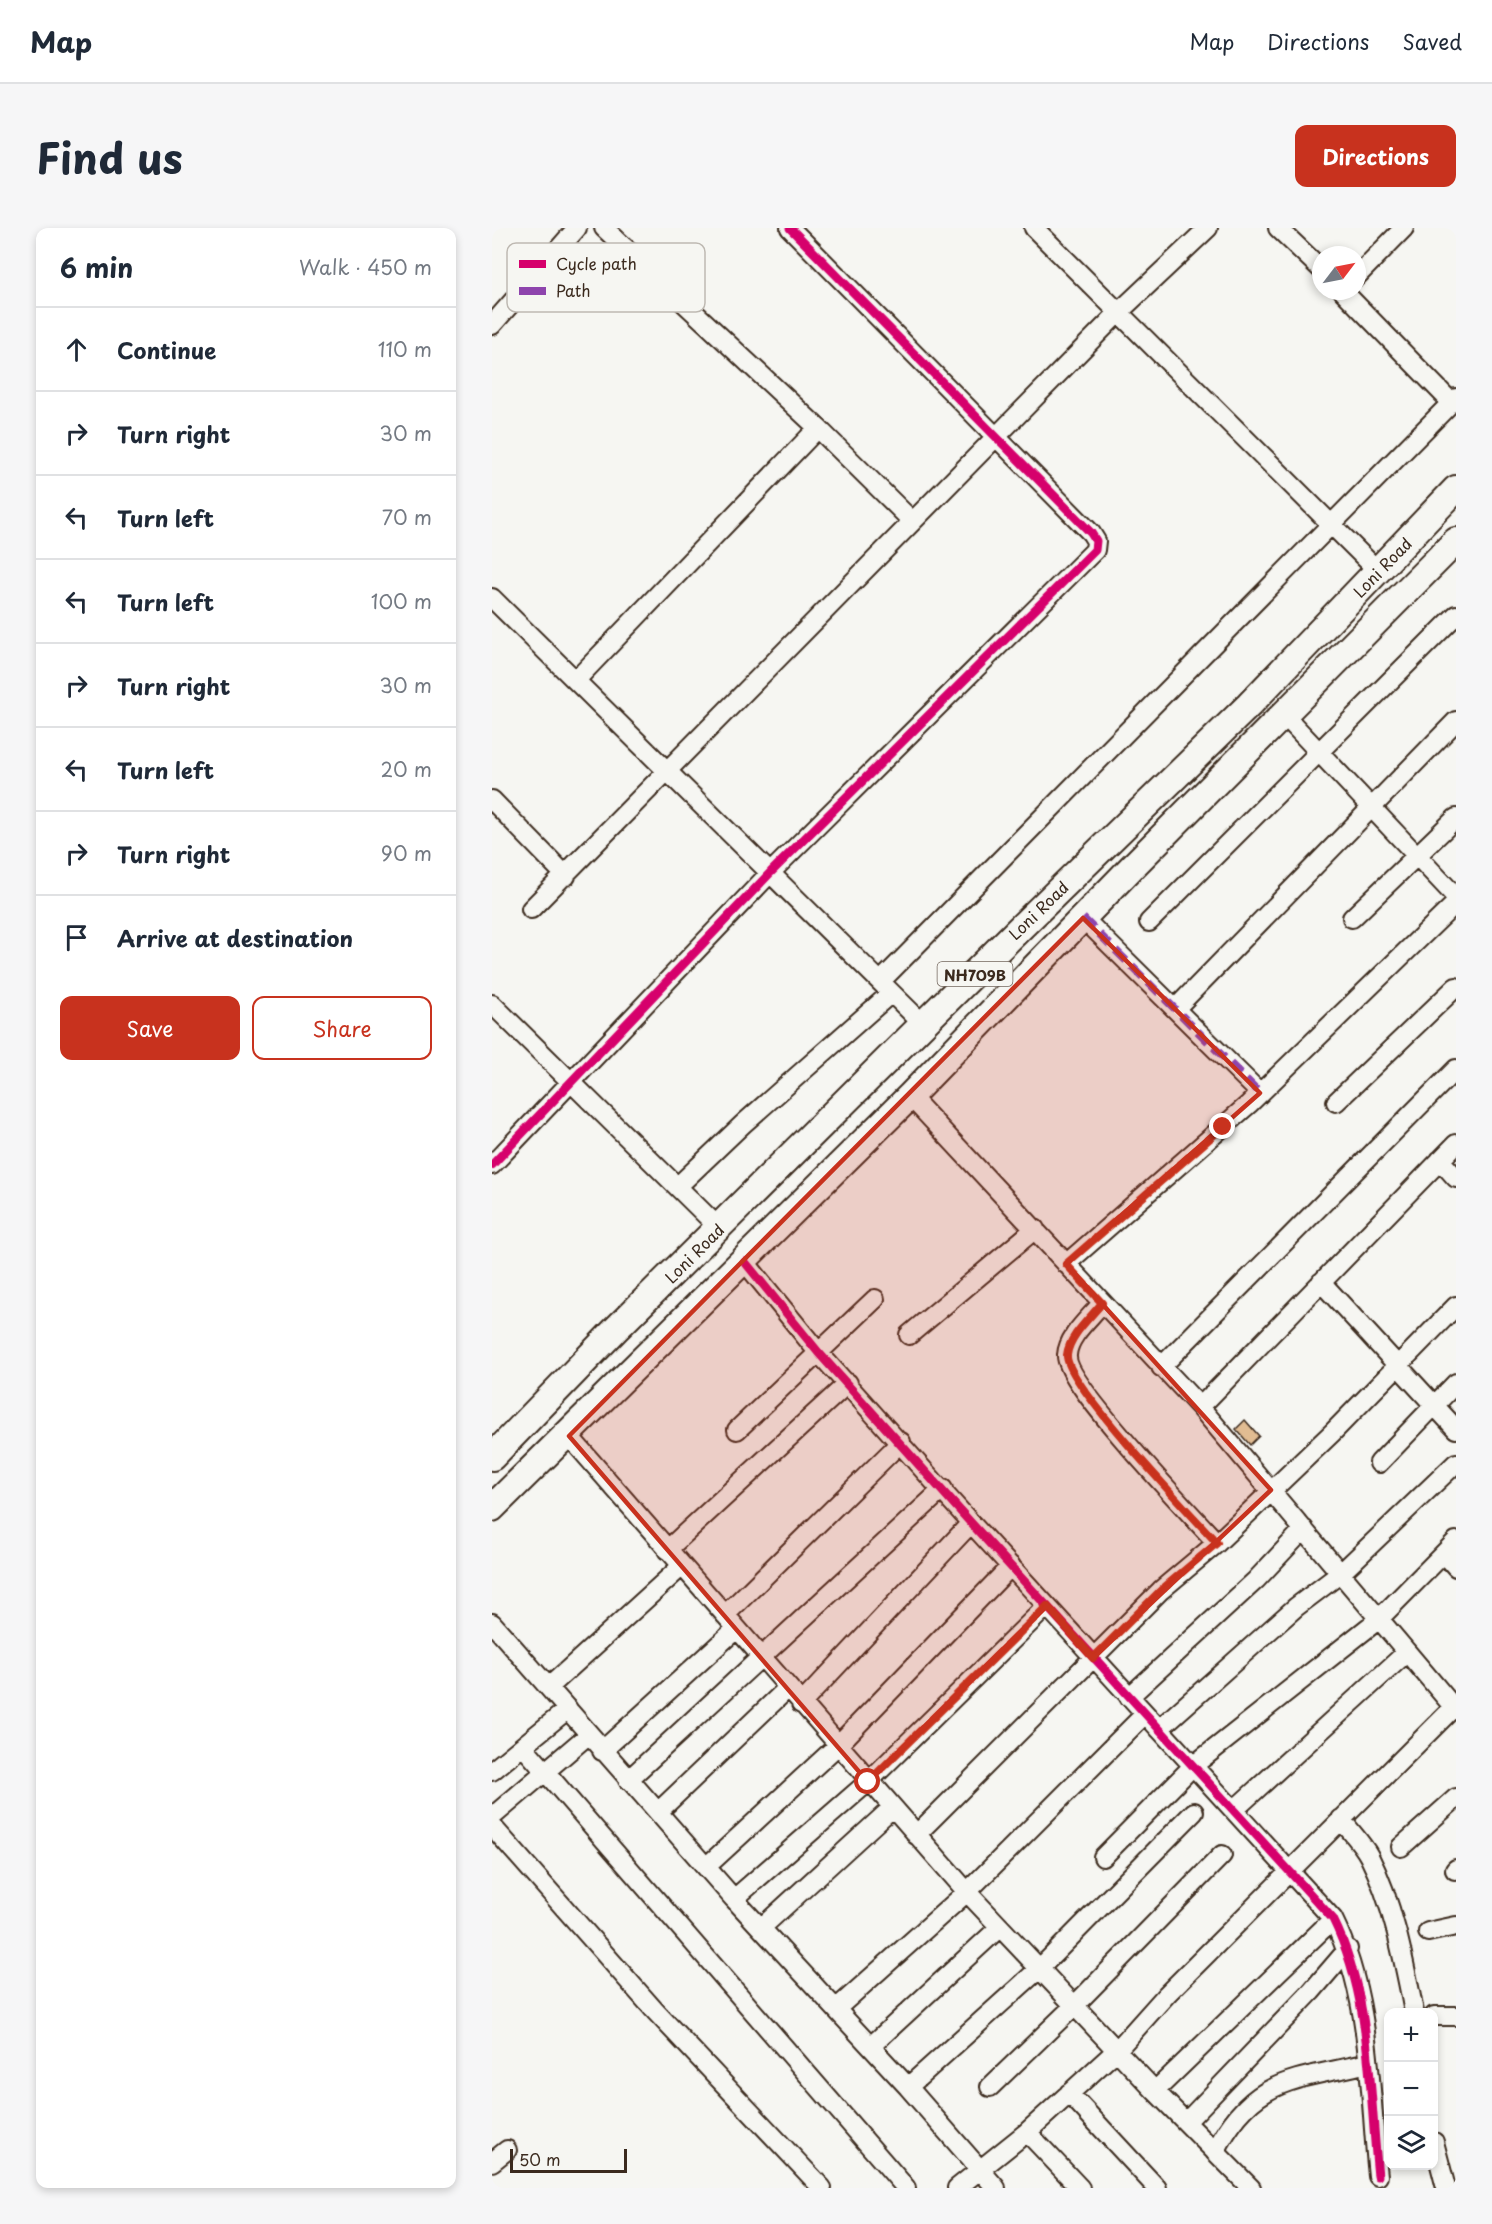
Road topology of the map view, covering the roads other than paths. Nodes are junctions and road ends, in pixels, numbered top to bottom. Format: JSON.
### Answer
{"nodes":[{"id":1,"x":577,"y":228,"type":"edge"},
{"id":2,"x":604,"y":228,"type":"edge"},
{"id":3,"x":790,"y":228,"type":"edge"},
{"id":4,"x":1034,"y":228,"type":"edge"},
{"id":5,"x":1208,"y":228,"type":"edge"},
{"id":6,"x":1278,"y":228,"type":"edge"},
{"id":7,"x":1404,"y":228,"type":"edge"},
{"id":8,"x":564,"y":243,"type":"edge"},
{"id":9,"x":620,"y":243,"type":"edge"},
{"id":10,"x":1312,"y":260,"type":"edge"},
{"id":11,"x":1366,"y":267,"type":"edge"},
{"id":12,"x":1352,"y":300,"type":"edge"},
{"id":13,"x":507,"y":308,"type":"edge"},
{"id":14,"x":694,"y":312,"type":"edge"},
{"id":15,"x":1119,"y":312,"type":"junction"},
{"id":16,"x":492,"y":325,"type":"edge"},
{"id":17,"x":1454,"y":401,"type":"edge"},
{"id":18,"x":818,"y":428,"type":"junction"},
{"id":19,"x":996,"y":439,"type":"junction"},
{"id":20,"x":1456,"y":489,"type":"edge"},
{"id":21,"x":912,"y":521,"type":"junction"},
{"id":22,"x":1332,"y":524,"type":"junction"},
{"id":23,"x":1456,"y":541,"type":"edge"},
{"id":24,"x":1378,"y":571,"type":"junction"},
{"id":25,"x":492,"y":598,"type":"edge"},
{"id":26,"x":1456,"y":615,"type":"edge"},
{"id":27,"x":576,"y":680,"type":"junction"},
{"id":28,"x":1284,"y":715,"type":"junction"},
{"id":29,"x":1456,"y":721,"type":"edge"},
{"id":30,"x":1318,"y":750,"type":"junction"},
{"id":31,"x":666,"y":771,"type":"junction"},
{"id":32,"x":492,"y":800,"type":"edge"},
{"id":33,"x":1370,"y":807,"type":"junction"},
{"id":34,"x":1456,"y":818,"type":"edge"},
{"id":35,"x":1418,"y":857,"type":"junction"},
{"id":36,"x":771,"y":872,"type":"junction"},
{"id":37,"x":566,"y":876,"type":"junction"},
{"id":38,"x":1456,"y":897,"type":"edge"},
{"id":39,"x":1456,"y":903,"type":"edge"},
{"id":40,"x":531,"y":909,"type":"dead end"},
{"id":41,"x":1083,"y":918,"type":"junction"},
{"id":42,"x":1352,"y":918,"type":"dead end"},
{"id":43,"x":1149,"y":922,"type":"dead end"},
{"id":44,"x":886,"y":987,"type":"junction"},
{"id":45,"x":1456,"y":987,"type":"edge"},
{"id":46,"x":492,"y":1004,"type":"edge"},
{"id":47,"x":1175,"y":1010,"type":"junction"},
{"id":48,"x":924,"y":1025,"type":"junction"},
{"id":49,"x":1456,"y":1069,"type":"edge"},
{"id":50,"x":573,"y":1083,"type":"junction"},
{"id":51,"x":1260,"y":1093,"type":"junction"},
{"id":52,"x":910,"y":1096,"type":"junction"},
{"id":53,"x":1336,"y":1102,"type":"dead end"},
{"id":54,"x":1456,"y":1144,"type":"edge"},
{"id":55,"x":1440,"y":1160,"type":"junction"},
{"id":56,"x":492,"y":1165,"type":"edge"},
{"id":57,"x":1456,"y":1178,"type":"edge"},
{"id":58,"x":678,"y":1186,"type":"junction"},
{"id":59,"x":719,"y":1228,"type":"junction"},
{"id":60,"x":1035,"y":1229,"type":"junction"},
{"id":61,"x":745,"y":1262,"type":"junction"},
{"id":62,"x":1066,"y":1264,"type":"junction"},
{"id":63,"x":1321,"y":1282,"type":"junction"},
{"id":64,"x":874,"y":1299,"type":"dead end"},
{"id":65,"x":1102,"y":1303,"type":"junction"},
{"id":66,"x":1456,"y":1306,"type":"edge"},
{"id":67,"x":909,"y":1335,"type":"dead end"},
{"id":68,"x":818,"y":1352,"type":"junction"},
{"id":69,"x":1161,"y":1367,"type":"junction"},
{"id":70,"x":1399,"y":1367,"type":"junction"},
{"id":71,"x":848,"y":1383,"type":"junction"},
{"id":72,"x":1456,"y":1383,"type":"edge"},
{"id":73,"x":1434,"y":1406,"type":"junction"},
{"id":74,"x":1200,"y":1407,"type":"junction"},
{"id":75,"x":1456,"y":1429,"type":"edge"},
{"id":76,"x":737,"y":1430,"type":"dead end"},
{"id":77,"x":569,"y":1436,"type":"junction"},
{"id":78,"x":901,"y":1442,"type":"junction"},
{"id":79,"x":492,"y":1457,"type":"edge"},
{"id":80,"x":1379,"y":1463,"type":"dead end"},
{"id":81,"x":1456,"y":1463,"type":"edge"},
{"id":82,"x":943,"y":1489,"type":"junction"},
{"id":83,"x":1271,"y":1490,"type":"junction"},
{"id":84,"x":492,"y":1508,"type":"edge"},
{"id":85,"x":971,"y":1523,"type":"junction"},
{"id":86,"x":1304,"y":1529,"type":"junction"},
{"id":87,"x":1217,"y":1543,"type":"junction"},
{"id":88,"x":668,"y":1550,"type":"junction"},
{"id":89,"x":1452,"y":1554,"type":"edge"},
{"id":90,"x":682,"y":1566,"type":"junction"},
{"id":91,"x":1011,"y":1566,"type":"junction"},
{"id":92,"x":1341,"y":1573,"type":"junction"},
{"id":93,"x":1047,"y":1606,"type":"junction"},
{"id":94,"x":1379,"y":1619,"type":"junction"},
{"id":95,"x":731,"y":1622,"type":"junction"},
{"id":96,"x":492,"y":1623,"type":"edge"},
{"id":97,"x":1407,"y":1652,"type":"junction"},
{"id":98,"x":1093,"y":1658,"type":"junction"},
{"id":99,"x":762,"y":1659,"type":"junction"},
{"id":100,"x":549,"y":1687,"type":"junction"},
{"id":101,"x":789,"y":1688,"type":"junction"},
{"id":102,"x":1129,"y":1697,"type":"junction"},
{"id":103,"x":801,"y":1704,"type":"junction"},
{"id":104,"x":1455,"y":1708,"type":"edge"},
{"id":105,"x":568,"y":1709,"type":"junction"},
{"id":106,"x":1145,"y":1714,"type":"junction"},
{"id":107,"x":1159,"y":1729,"type":"junction"},
{"id":108,"x":588,"y":1735,"type":"junction"},
{"id":109,"x":523,"y":1746,"type":"junction"},
{"id":110,"x":837,"y":1746,"type":"junction"},
{"id":111,"x":602,"y":1751,"type":"junction"},
{"id":112,"x":1194,"y":1765,"type":"junction"},
{"id":113,"x":492,"y":1771,"type":"edge"},
{"id":114,"x":545,"y":1773,"type":"junction"},
{"id":115,"x":628,"y":1780,"type":"junction"},
{"id":116,"x":868,"y":1782,"type":"junction"},
{"id":117,"x":1456,"y":1798,"type":"edge"},
{"id":118,"x":892,"y":1808,"type":"junction"},
{"id":119,"x":1234,"y":1810,"type":"junction"},
{"id":120,"x":658,"y":1812,"type":"junction"},
{"id":121,"x":1194,"y":1812,"type":"dead end"},
{"id":122,"x":492,"y":1817,"type":"edge"},
{"id":123,"x":1341,"y":1819,"type":"junction"},
{"id":124,"x":492,"y":1826,"type":"edge"},
{"id":125,"x":916,"y":1835,"type":"junction"},
{"id":126,"x":1401,"y":1847,"type":"dead end"},
{"id":127,"x":1222,"y":1856,"type":"dead end"},
{"id":128,"x":1103,"y":1857,"type":"dead end"},
{"id":129,"x":706,"y":1867,"type":"junction"},
{"id":130,"x":1290,"y":1870,"type":"junction"},
{"id":131,"x":967,"y":1892,"type":"junction"},
{"id":132,"x":734,"y":1899,"type":"junction"},
{"id":133,"x":1334,"y":1919,"type":"junction"},
{"id":134,"x":1456,"y":1926,"type":"edge"},
{"id":135,"x":1000,"y":1927,"type":"junction"},
{"id":136,"x":761,"y":1928,"type":"junction"},
{"id":137,"x":1428,"y":1932,"type":"dead end"},
{"id":138,"x":1348,"y":1949,"type":"junction"},
{"id":139,"x":1040,"y":1968,"type":"junction"},
{"id":140,"x":1075,"y":2005,"type":"junction"},
{"id":141,"x":1413,"y":2008,"type":"edge"},
{"id":142,"x":836,"y":2009,"type":"junction"},
{"id":143,"x":1438,"y":2016,"type":"edge"},
{"id":144,"x":1456,"y":2016,"type":"edge"},
{"id":145,"x":871,"y":2046,"type":"junction"},
{"id":146,"x":1117,"y":2050,"type":"junction"},
{"id":147,"x":1368,"y":2063,"type":"junction"},
{"id":148,"x":908,"y":2087,"type":"junction"},
{"id":149,"x":990,"y":2087,"type":"dead end"},
{"id":150,"x":1155,"y":2091,"type":"junction"},
{"id":151,"x":1069,"y":2093,"type":"junction"},
{"id":152,"x":1186,"y":2122,"type":"junction"},
{"id":153,"x":1028,"y":2132,"type":"junction"},
{"id":154,"x":507,"y":2150,"type":"dead end"},
{"id":155,"x":1215,"y":2152,"type":"junction"},
{"id":156,"x":1438,"y":2157,"type":"edge"},
{"id":157,"x":492,"y":2162,"type":"edge"},
{"id":158,"x":981,"y":2172,"type":"junction"},
{"id":159,"x":1378,"y":2176,"type":"dead end"},
{"id":160,"x":1242,"y":2185,"type":"edge"},
{"id":161,"x":822,"y":2188,"type":"edge"},
{"id":162,"x":906,"y":2188,"type":"edge"},
{"id":163,"x":958,"y":2188,"type":"edge"},
{"id":164,"x":996,"y":2188,"type":"edge"},
{"id":165,"x":1080,"y":2188,"type":"edge"},
{"id":166,"x":1156,"y":2188,"type":"edge"},
{"id":167,"x":1446,"y":2188,"type":"edge"}],
"edges":[{"from":1,"to":8,"type":"street"},
{"from":2,"to":9,"type":"street"},
{"from":3,"to":19,"type":"street"},
{"from":4,"to":15,"type":"street"},
{"from":5,"to":15,"type":"street"},
{"from":6,"to":10,"type":"street"},
{"from":7,"to":11,"type":"street"},
{"from":12,"to":17,"type":"street"},
{"from":13,"to":16,"type":"street"},
{"from":14,"to":18,"type":"street"},
{"from":15,"to":19,"type":"street"},
{"from":15,"to":22,"type":"street"},
{"from":17,"to":22,"type":"street"},
{"from":18,"to":21,"type":"street"},
{"from":18,"to":27,"type":"street"},
{"from":19,"to":21,"type":"street"},
{"from":19,"to":36,"type":"street"},
{"from":20,"to":24,"type":"highway","name":"Loni Road","number":"NH709B"},
{"from":21,"to":31,"type":"street"},
{"from":22,"to":24,"type":"street"},
{"from":22,"to":44,"type":"street"},
{"from":23,"to":28,"type":"highway","name":"Loni Road","number":"NH709B"},
{"from":24,"to":48,"type":"highway","name":"Loni Road","number":"NH709B"},
{"from":25,"to":27,"type":"street"},
{"from":26,"to":30,"type":"street"},
{"from":27,"to":31,"type":"street"},
{"from":28,"to":30,"type":"street"},
{"from":28,"to":41,"type":"highway","name":"Loni Road","number":"NH709B"},
{"from":29,"to":33,"type":"street"},
{"from":30,"to":33,"type":"street"},
{"from":30,"to":43,"type":"street"},
{"from":31,"to":36,"type":"street"},
{"from":31,"to":37,"type":"street"},
{"from":32,"to":37,"type":"street"},
{"from":33,"to":35,"type":"street"},
{"from":33,"to":47,"type":"street"},
{"from":34,"to":35,"type":"street"},
{"from":35,"to":38,"type":"street"},
{"from":35,"to":42,"type":"street"},
{"from":36,"to":44,"type":"street"},
{"from":36,"to":50,"type":"street"},
{"from":37,"to":40,"type":"street"},
{"from":39,"to":51,"type":"street"},
{"from":41,"to":47,"type":"street"},
{"from":41,"to":52,"type":"highway","name":"Loni Road","number":"NH709B"},
{"from":44,"to":48,"type":"street"},
{"from":44,"to":58,"type":"street"},
{"from":45,"to":53,"type":"street"},
{"from":46,"to":50,"type":"street"},
{"from":47,"to":51,"type":"street"},
{"from":48,"to":59,"type":"highway","name":"Loni Road","number":"NH709B"},
{"from":49,"to":69,"type":"street"},
{"from":50,"to":56,"type":"street"},
{"from":50,"to":58,"type":"street"},
{"from":51,"to":62,"type":"street"},
{"from":52,"to":60,"type":"street"},
{"from":52,"to":61,"type":"highway","name":"Loni Road","number":"NH709B"},
{"from":54,"to":55,"type":"street"},
{"from":55,"to":57,"type":"street"},
{"from":55,"to":63,"type":"street"},
{"from":58,"to":59,"type":"street"},
{"from":59,"to":79,"type":"highway","name":"Loni Road","number":"NH709B"},
{"from":60,"to":62,"type":"street"},
{"from":60,"to":67,"type":"street"},
{"from":61,"to":68,"type":"street"},
{"from":61,"to":77,"type":"highway","name":"Loni Road","number":"NH709B"},
{"from":62,"to":65,"type":"street"},
{"from":63,"to":70,"type":"street"},
{"from":63,"to":74,"type":"street"},
{"from":64,"to":68,"type":"street"},
{"from":65,"to":69,"type":"street"},
{"from":65,"to":87,"type":"street"},
{"from":66,"to":70,"type":"street"},
{"from":68,"to":71,"type":"street"},
{"from":68,"to":76,"type":"street"},
{"from":69,"to":74,"type":"street"},
{"from":70,"to":73,"type":"street"},
{"from":70,"to":83,"type":"street"},
{"from":71,"to":78,"type":"street"},
{"from":71,"to":88,"type":"street"},
{"from":72,"to":73,"type":"street"},
{"from":73,"to":75,"type":"street"},
{"from":73,"to":80,"type":"street"},
{"from":74,"to":83,"type":"street"},
{"from":77,"to":84,"type":"highway","name":"Loni Road","number":"NH709B"},
{"from":77,"to":88,"type":"street"},
{"from":78,"to":82,"type":"street"},
{"from":78,"to":95,"type":"street"},
{"from":81,"to":92,"type":"street"},
{"from":82,"to":85,"type":"street"},
{"from":82,"to":99,"type":"street"},
{"from":83,"to":86,"type":"street"},
{"from":83,"to":87,"type":"street"},
{"from":85,"to":91,"type":"street"},
{"from":85,"to":103,"type":"street"},
{"from":86,"to":92,"type":"street"},
{"from":86,"to":102,"type":"street"},
{"from":87,"to":98,"type":"street"},
{"from":88,"to":90,"type":"street"},
{"from":89,"to":94,"type":"street"},
{"from":90,"to":95,"type":"street"},
{"from":90,"to":100,"type":"street"},
{"from":91,"to":93,"type":"street"},
{"from":91,"to":110,"type":"street"},
{"from":92,"to":94,"type":"street"},
{"from":92,"to":107,"type":"street"},
{"from":93,"to":98,"type":"street"},
{"from":93,"to":116,"type":"street"},
{"from":94,"to":97,"type":"street"},
{"from":94,"to":112,"type":"street"},
{"from":95,"to":99,"type":"street"},
{"from":95,"to":111,"type":"street"},
{"from":96,"to":100,"type":"street"},
{"from":97,"to":104,"type":"street"},
{"from":97,"to":119,"type":"street"},
{"from":98,"to":102,"type":"street"},
{"from":98,"to":125,"type":"street"},
{"from":99,"to":101,"type":"street"},
{"from":99,"to":115,"type":"street"},
{"from":100,"to":105,"type":"street"},
{"from":101,"to":103,"type":"street"},
{"from":101,"to":120,"type":"street"},
{"from":102,"to":106,"type":"street"},
{"from":103,"to":110,"type":"street"},
{"from":104,"to":123,"type":"street"},
{"from":105,"to":108,"type":"street"},
{"from":105,"to":109,"type":"street"},
{"from":106,"to":107,"type":"street"},
{"from":106,"to":131,"type":"street"},
{"from":107,"to":112,"type":"street"},
{"from":108,"to":111,"type":"street"},
{"from":108,"to":114,"type":"street"},
{"from":109,"to":113,"type":"street"},
{"from":109,"to":114,"type":"street"},
{"from":110,"to":116,"type":"street"},
{"from":110,"to":129,"type":"street"},
{"from":111,"to":115,"type":"street"},
{"from":112,"to":119,"type":"street"},
{"from":112,"to":128,"type":"street"},
{"from":114,"to":122,"type":"street"},
{"from":114,"to":162,"type":"street"},
{"from":115,"to":120,"type":"street"},
{"from":116,"to":118,"type":"street"},
{"from":116,"to":132,"type":"street"},
{"from":117,"to":126,"type":"street"},
{"from":118,"to":125,"type":"street"},
{"from":118,"to":136,"type":"street"},
{"from":119,"to":130,"type":"street"},
{"from":120,"to":129,"type":"street"},
{"from":121,"to":139,"type":"street"},
{"from":123,"to":130,"type":"street"},
{"from":123,"to":141,"type":"street"},
{"from":124,"to":161,"type":"street"},
{"from":125,"to":131,"type":"street"},
{"from":127,"to":140,"type":"street"},
{"from":129,"to":132,"type":"street"},
{"from":130,"to":133,"type":"street"},
{"from":130,"to":146,"type":"street"},
{"from":131,"to":135,"type":"street"},
{"from":131,"to":142,"type":"street"},
{"from":132,"to":136,"type":"street"},
{"from":133,"to":138,"type":"street"},
{"from":133,"to":150,"type":"street"},
{"from":134,"to":137,"type":"street"},
{"from":135,"to":139,"type":"street"},
{"from":135,"to":145,"type":"street"},
{"from":136,"to":142,"type":"street"},
{"from":138,"to":147,"type":"street"},
{"from":138,"to":152,"type":"street"},
{"from":139,"to":140,"type":"street"},
{"from":139,"to":148,"type":"street"},
{"from":140,"to":146,"type":"street"},
{"from":140,"to":149,"type":"street"},
{"from":142,"to":145,"type":"street"},
{"from":143,"to":144,"type":"street"},
{"from":145,"to":148,"type":"street"},
{"from":146,"to":150,"type":"street"},
{"from":146,"to":151,"type":"street"},
{"from":147,"to":155,"type":"street"},
{"from":147,"to":159,"type":"street"},
{"from":148,"to":158,"type":"street"},
{"from":150,"to":152,"type":"street"},
{"from":151,"to":153,"type":"street"},
{"from":151,"to":166,"type":"street"},
{"from":152,"to":155,"type":"street"},
{"from":153,"to":158,"type":"street"},
{"from":153,"to":165,"type":"street"},
{"from":154,"to":157,"type":"street"},
{"from":155,"to":160,"type":"street"},
{"from":156,"to":167,"type":"street"},
{"from":158,"to":163,"type":"street"},
{"from":158,"to":164,"type":"street"}]}
